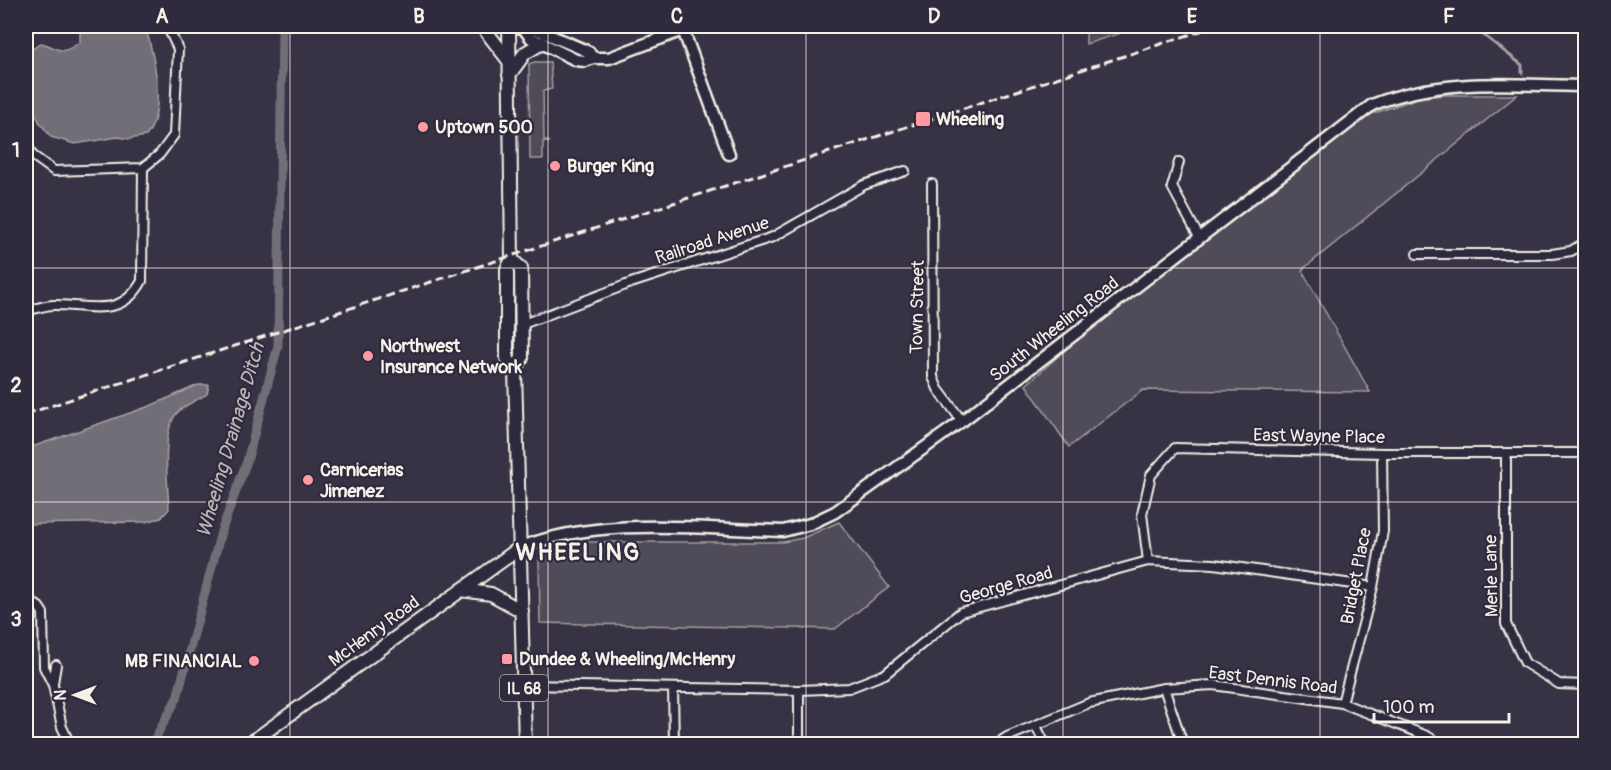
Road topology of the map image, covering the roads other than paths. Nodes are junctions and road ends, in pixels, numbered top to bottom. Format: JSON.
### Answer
{"nodes":[{"id":1,"x":167,"y":26,"type":"edge"},
{"id":2,"x":482,"y":26,"type":"edge"},
{"id":3,"x":509,"y":26,"type":"edge"},
{"id":4,"x":520,"y":27,"type":"edge"},
{"id":5,"x":542,"y":44,"type":"junction"},
{"id":6,"x":593,"y":58,"type":"junction"},
{"id":7,"x":509,"y":61,"type":"junction"},
{"id":8,"x":509,"y":75,"type":"junction"},
{"id":9,"x":1586,"y":86,"type":"edge"},
{"id":10,"x":26,"y":142,"type":"edge"},
{"id":11,"x":729,"y":154,"type":"dead end"},
{"id":12,"x":1179,"y":162,"type":"dead end"},
{"id":13,"x":143,"y":168,"type":"junction"},
{"id":14,"x":905,"y":171,"type":"dead end"},
{"id":15,"x":932,"y":184,"type":"dead end"},
{"id":16,"x":1199,"y":237,"type":"junction"},
{"id":17,"x":1586,"y":242,"type":"edge"},
{"id":18,"x":1417,"y":254,"type":"dead end"},
{"id":19,"x":512,"y":260,"type":"junction"},
{"id":20,"x":26,"y":311,"type":"edge"},
{"id":21,"x":523,"y":324,"type":"junction"},
{"id":22,"x":515,"y":370,"type":"junction"},
{"id":23,"x":962,"y":421,"type":"junction"},
{"id":24,"x":1382,"y":453,"type":"junction"},
{"id":25,"x":1506,"y":453,"type":"junction"},
{"id":26,"x":1586,"y":453,"type":"edge"},
{"id":27,"x":521,"y":547,"type":"junction"},
{"id":28,"x":1148,"y":561,"type":"junction"},
{"id":29,"x":1373,"y":587,"type":"junction"},
{"id":30,"x":461,"y":590,"type":"junction"},
{"id":31,"x":26,"y":598,"type":"edge"},
{"id":32,"x":522,"y":610,"type":"junction"},
{"id":33,"x":56,"y":665,"type":"dead end"},
{"id":34,"x":53,"y":685,"type":"junction"},
{"id":35,"x":524,"y":685,"type":"junction"},
{"id":36,"x":1586,"y":685,"type":"edge"},
{"id":37,"x":673,"y":688,"type":"junction"},
{"id":38,"x":1164,"y":688,"type":"junction"},
{"id":39,"x":799,"y":690,"type":"junction"},
{"id":40,"x":1342,"y":703,"type":"junction"},
{"id":41,"x":1036,"y":726,"type":"junction"},
{"id":42,"x":70,"y":744,"type":"edge"},
{"id":43,"x":249,"y":744,"type":"edge"},
{"id":44,"x":525,"y":744,"type":"edge"},
{"id":45,"x":674,"y":744,"type":"edge"},
{"id":46,"x":799,"y":744,"type":"edge"},
{"id":47,"x":996,"y":744,"type":"edge"},
{"id":48,"x":1045,"y":744,"type":"edge"},
{"id":49,"x":1183,"y":744,"type":"edge"},
{"id":50,"x":1440,"y":744,"type":"edge"}],
"edges":[{"from":1,"to":13,"type":"street"},
{"from":2,"to":7,"type":"main road"},
{"from":3,"to":7,"type":"main road","number":"IL 68"},
{"from":4,"to":5,"type":"main road"},
{"from":4,"to":6,"type":"main road"},
{"from":5,"to":6,"type":"main road"},
{"from":5,"to":8,"type":"main road"},
{"from":6,"to":11,"type":"main road"},
{"from":7,"to":8,"type":"main road","number":"IL 68"},
{"from":8,"to":19,"type":"main road","number":"IL 68"},
{"from":9,"to":16,"type":"main road","name":"South Wheeling Road"},
{"from":10,"to":13,"type":"street"},
{"from":12,"to":16,"type":"street"},
{"from":13,"to":20,"type":"street"},
{"from":14,"to":21,"type":"street","name":"Railroad Avenue"},
{"from":15,"to":23,"type":"street","name":"Town Street"},
{"from":16,"to":23,"type":"main road","name":"South Wheeling Road"},
{"from":17,"to":18,"type":"street"},
{"from":19,"to":21,"type":"main road","number":"IL 68"},
{"from":19,"to":22,"type":"main road","number":"IL 68"},
{"from":21,"to":22,"type":"main road","number":"IL 68"},
{"from":22,"to":27,"type":"main road","number":"IL 68"},
{"from":23,"to":27,"type":"main road","name":"South Wheeling Road"},
{"from":24,"to":25,"type":"street","name":"East Wayne Place"},
{"from":24,"to":28,"type":"street","name":"East Wayne Place"},
{"from":24,"to":29,"type":"street","name":"Bridget Place"},
{"from":25,"to":26,"type":"street","name":"East Wayne Place"},
{"from":25,"to":36,"type":"street","name":"Merle Lane"},
{"from":27,"to":30,"type":"main road","name":"McHenry Road"},
{"from":27,"to":32,"type":"main road","number":"IL 68"},
{"from":28,"to":29,"type":"street","name":"George Road"},
{"from":28,"to":39,"type":"street","name":"George Road"},
{"from":29,"to":40,"type":"street","name":"Bridget Place"},
{"from":30,"to":32,"type":"main road"},
{"from":30,"to":43,"type":"main road","name":"McHenry Road"},
{"from":31,"to":34,"type":"street"},
{"from":32,"to":35,"type":"main road","number":"IL 68"},
{"from":33,"to":34,"type":"street"},
{"from":34,"to":42,"type":"street"},
{"from":35,"to":37,"type":"street","name":"George Road"},
{"from":35,"to":44,"type":"main road","number":"IL 68"},
{"from":37,"to":39,"type":"street","name":"George Road"},
{"from":37,"to":45,"type":"street"},
{"from":38,"to":40,"type":"street","name":"East Dennis Road"},
{"from":38,"to":41,"type":"street","name":"East Dennis Road"},
{"from":38,"to":49,"type":"street"},
{"from":39,"to":46,"type":"street"},
{"from":40,"to":50,"type":"street","name":"East Dennis Road"},
{"from":41,"to":47,"type":"street","name":"East Dennis Road"},
{"from":41,"to":48,"type":"street"}]}
